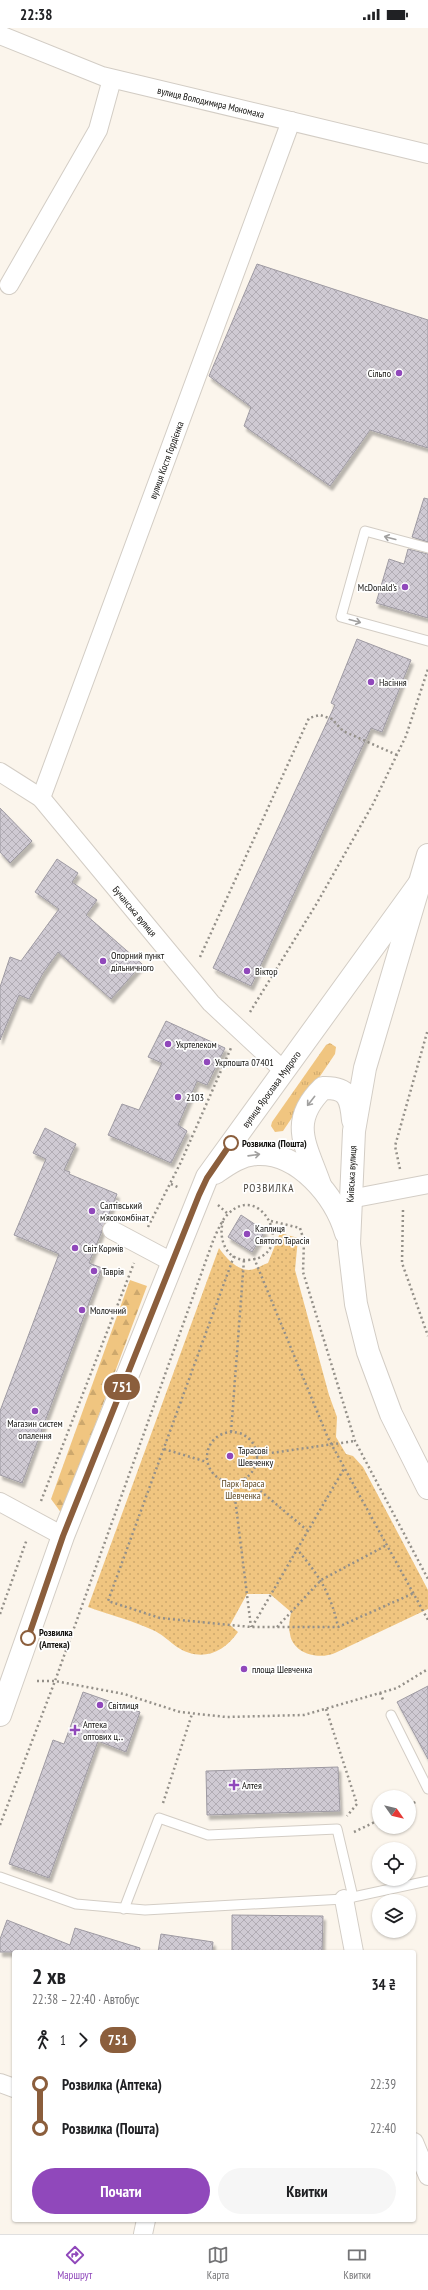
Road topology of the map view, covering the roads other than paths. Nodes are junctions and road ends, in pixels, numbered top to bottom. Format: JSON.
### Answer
{"nodes":[{"id":1,"x":0,"y":35,"type":"edge"},
{"id":2,"x":112,"y":79,"type":"junction"},
{"id":3,"x":291,"y":121,"type":"junction"},
{"id":4,"x":428,"y":154,"type":"edge"},
{"id":5,"x":9,"y":284,"type":"dead end"},
{"id":6,"x":428,"y":548,"type":"edge"},
{"id":7,"x":428,"y":641,"type":"edge"},
{"id":8,"x":0,"y":772,"type":"edge"},
{"id":9,"x":41,"y":798,"type":"junction"},
{"id":10,"x":428,"y":855,"type":"edge"},
{"id":11,"x":419,"y":884,"type":"junction"},
{"id":12,"x":284,"y":1071,"type":"junction"},
{"id":13,"x":354,"y":1131,"type":"junction"},
{"id":14,"x":207,"y":1178,"type":"junction"},
{"id":15,"x":428,"y":1184,"type":"edge"},
{"id":16,"x":322,"y":1188,"type":"junction"},
{"id":17,"x":350,"y":1200,"type":"junction"},
{"id":18,"x":112,"y":1230,"type":"dead end"},
{"id":19,"x":349,"y":1244,"type":"junction"},
{"id":20,"x":172,"y":1262,"type":"junction"},
{"id":21,"x":428,"y":1488,"type":"edge"},
{"id":22,"x":0,"y":1502,"type":"edge"},
{"id":23,"x":63,"y":1536,"type":"junction"},
{"id":24,"x":0,"y":1715,"type":"edge"},
{"id":25,"x":391,"y":1715,"type":"dead end"},
{"id":26,"x":428,"y":1789,"type":"edge"},
{"id":27,"x":0,"y":1877,"type":"edge"},
{"id":28,"x":428,"y":1881,"type":"edge"},
{"id":29,"x":349,"y":1898,"type":"junction"},
{"id":30,"x":124,"y":1909,"type":"junction"},
{"id":31,"x":354,"y":1950,"type":"edge"},
{"id":32,"x":0,"y":2084,"type":"edge"},
{"id":33,"x":12,"y":2087,"type":"edge"},
{"id":34,"x":416,"y":2147,"type":"edge"},
{"id":35,"x":428,"y":2176,"type":"edge"},
{"id":36,"x":146,"y":2222,"type":"edge"},
{"id":37,"x":143,"y":2234,"type":"edge"}],
"edges":[{"from":1,"to":2,"type":"street","name":"вулиця Володимира Мономаха"},
{"from":2,"to":3,"type":"street","name":"вулиця Володимира Мономаха"},
{"from":2,"to":5,"type":"street"},
{"from":3,"to":4,"type":"street","name":"вулиця Володимира Мономаха"},
{"from":3,"to":9,"type":"street","name":"вулиця Костя Гордієнка"},
{"from":6,"to":7,"type":"lane","one_way":true},
{"from":8,"to":9,"type":"street","name":"Бучанська вулиця"},
{"from":9,"to":12,"type":"street","name":"Бучанська вулиця"},
{"from":10,"to":11,"type":"main road","name":"Київська вулиця"},
{"from":11,"to":12,"type":"main road","name":"вулиця Ярослава Мудрого"},
{"from":11,"to":13,"type":"main road","name":"Київська вулиця"},
{"from":12,"to":14,"type":"main road","name":"вулиця Ярослава Мудрого"},
{"from":13,"to":16,"type":"main road","one_way":true},
{"from":13,"to":17,"type":"main road","name":"Київська вулиця"},
{"from":14,"to":16,"type":"main road","one_way":true},
{"from":14,"to":20,"type":"main road","name":"вулиця Ярослава Мудрого"},
{"from":15,"to":17,"type":"street"},
{"from":16,"to":19,"type":"main road"},
{"from":17,"to":19,"type":"main road","name":"Київська вулиця"},
{"from":18,"to":20,"type":"street"},
{"from":19,"to":21,"type":"main road","name":"Київська вулиця"},
{"from":20,"to":23,"type":"main road","name":"вулиця Ярослава Мудрого"},
{"from":22,"to":23,"type":"street"},
{"from":23,"to":24,"type":"main road","name":"вулиця Ярослава Мудрого"},
{"from":25,"to":26,"type":"lane"},
{"from":27,"to":30,"type":"lane"},
{"from":28,"to":29,"type":"lane"},
{"from":29,"to":30,"type":"lane"},
{"from":29,"to":30,"type":"lane"},
{"from":29,"to":31,"type":"street"},
{"from":32,"to":33,"type":"street"},
{"from":34,"to":35,"type":"street"},
{"from":36,"to":37,"type":"street"}]}
